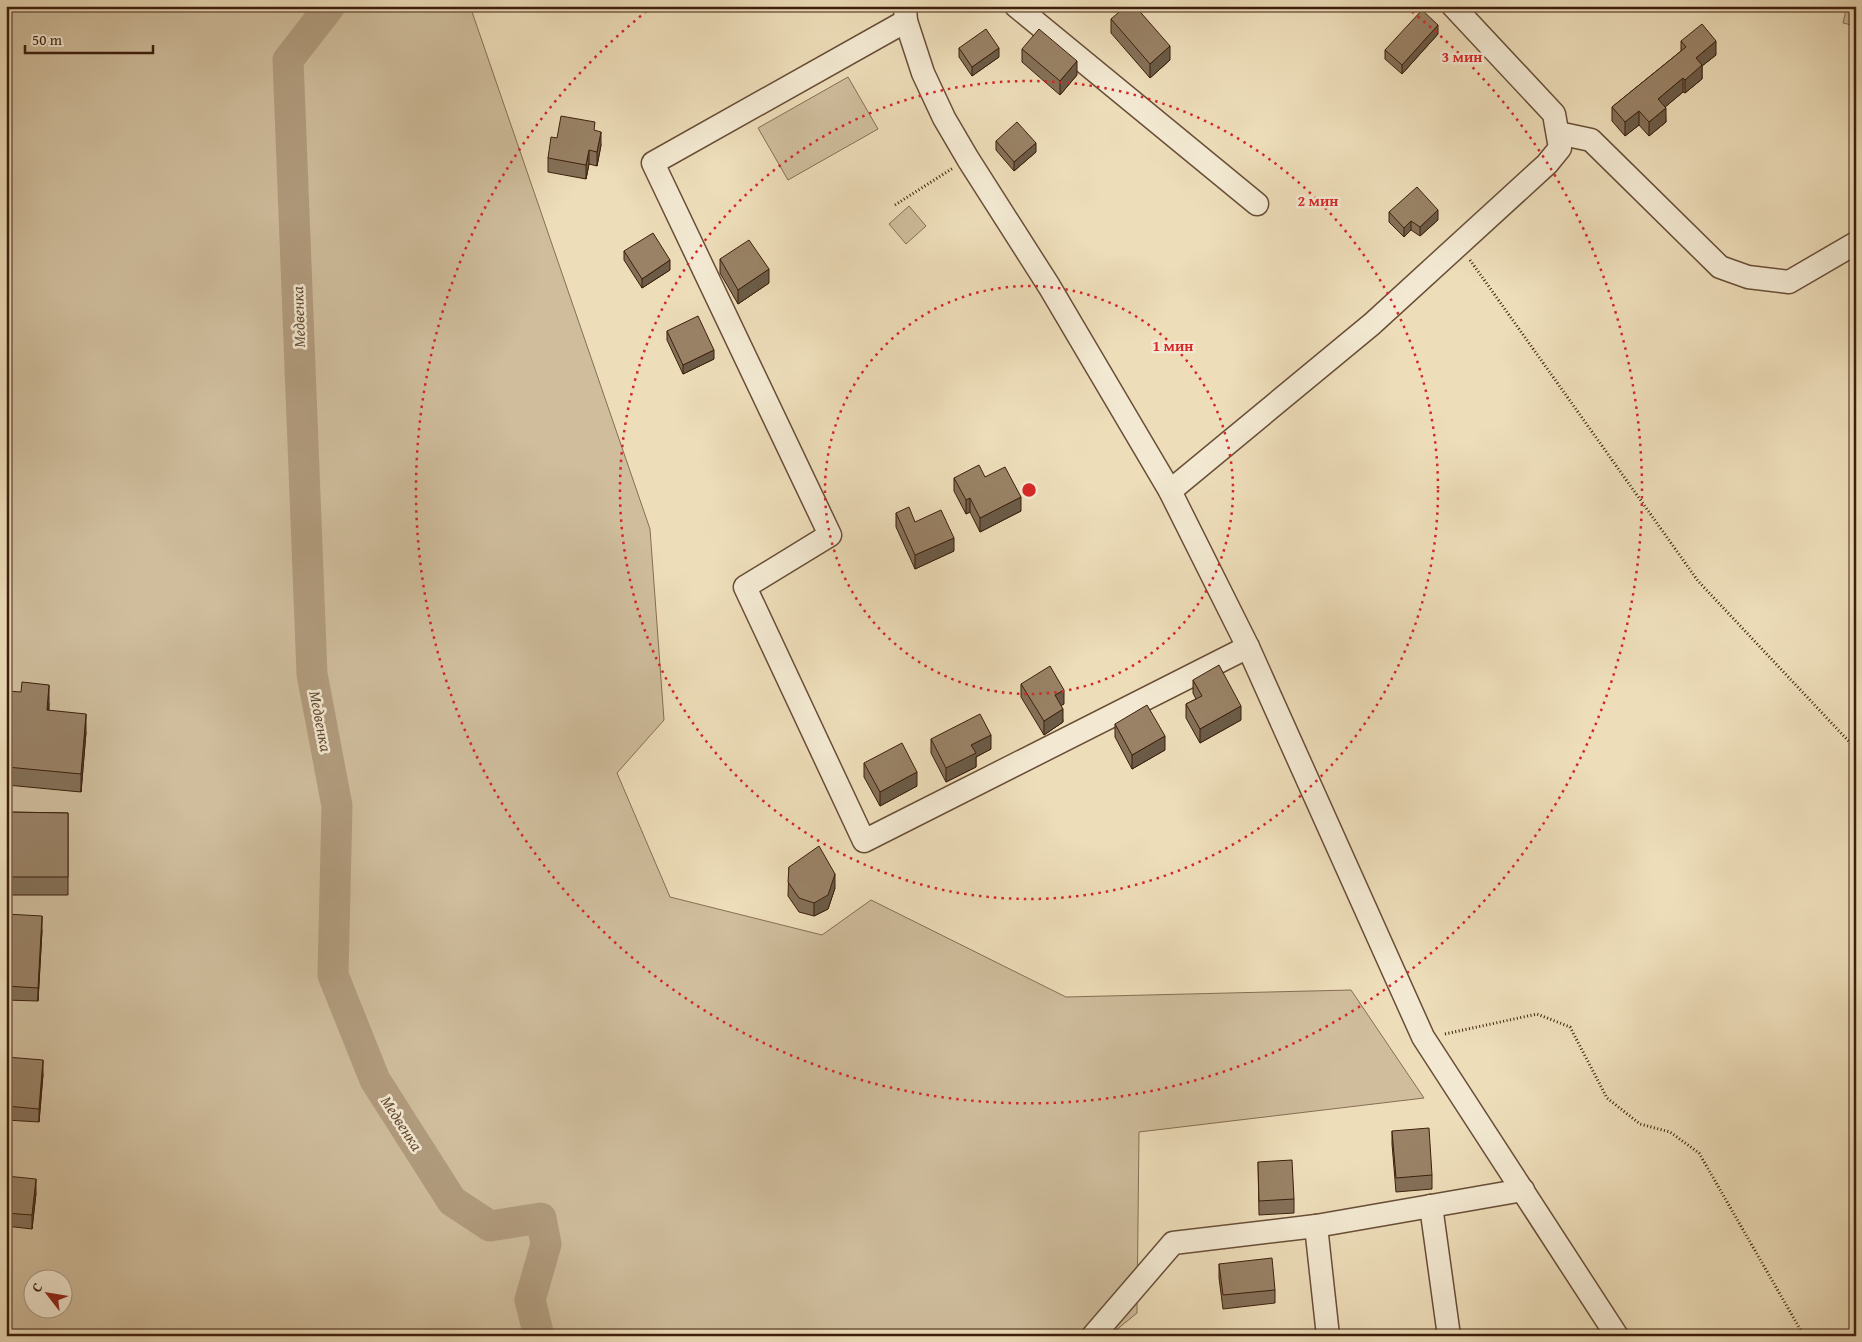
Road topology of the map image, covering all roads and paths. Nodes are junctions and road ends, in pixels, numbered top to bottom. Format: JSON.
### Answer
{"nodes":[{"id":1,"x":1016,"y":6,"type":"edge"},
{"id":2,"x":1453,"y":6,"type":"edge"},
{"id":3,"x":906,"y":14,"type":"edge"},
{"id":4,"x":1558,"y":133,"type":"junction"},
{"id":5,"x":968,"y":159,"type":"junction"},
{"id":6,"x":1257,"y":204,"type":"dead end"},
{"id":7,"x":896,"y":205,"type":"dead end"},
{"id":8,"x":1856,"y":243,"type":"edge"},
{"id":9,"x":1459,"y":244,"type":"junction"},
{"id":10,"x":1170,"y":491,"type":"junction"},
{"id":11,"x":1248,"y":647,"type":"junction"},
{"id":12,"x":1856,"y":749,"type":"edge"},
{"id":13,"x":1423,"y":1037,"type":"junction"},
{"id":14,"x":1523,"y":1190,"type":"junction"},
{"id":15,"x":1431,"y":1206,"type":"junction"},
{"id":16,"x":1316,"y":1226,"type":"junction"},
{"id":17,"x":1094,"y":1336,"type":"edge"},
{"id":18,"x":1328,"y":1336,"type":"edge"},
{"id":19,"x":1449,"y":1336,"type":"edge"},
{"id":20,"x":1617,"y":1336,"type":"edge"},
{"id":21,"x":1804,"y":1336,"type":"edge"}],
"edges":[{"from":1,"to":6,"type":"street"},
{"from":2,"to":4,"type":"street"},
{"from":3,"to":5,"type":"street"},
{"from":3,"to":11,"type":"street"},
{"from":4,"to":8,"type":"street"},
{"from":4,"to":9,"type":"street"},
{"from":5,"to":7,"type":"path"},
{"from":5,"to":10,"type":"street"},
{"from":9,"to":10,"type":"street"},
{"from":9,"to":12,"type":"path"},
{"from":10,"to":11,"type":"street"},
{"from":11,"to":13,"type":"street"},
{"from":13,"to":14,"type":"street"},
{"from":13,"to":21,"type":"path"},
{"from":14,"to":15,"type":"street"},
{"from":14,"to":20,"type":"street"},
{"from":15,"to":16,"type":"street"},
{"from":15,"to":19,"type":"street"},
{"from":16,"to":17,"type":"street"},
{"from":16,"to":18,"type":"street"}]}
